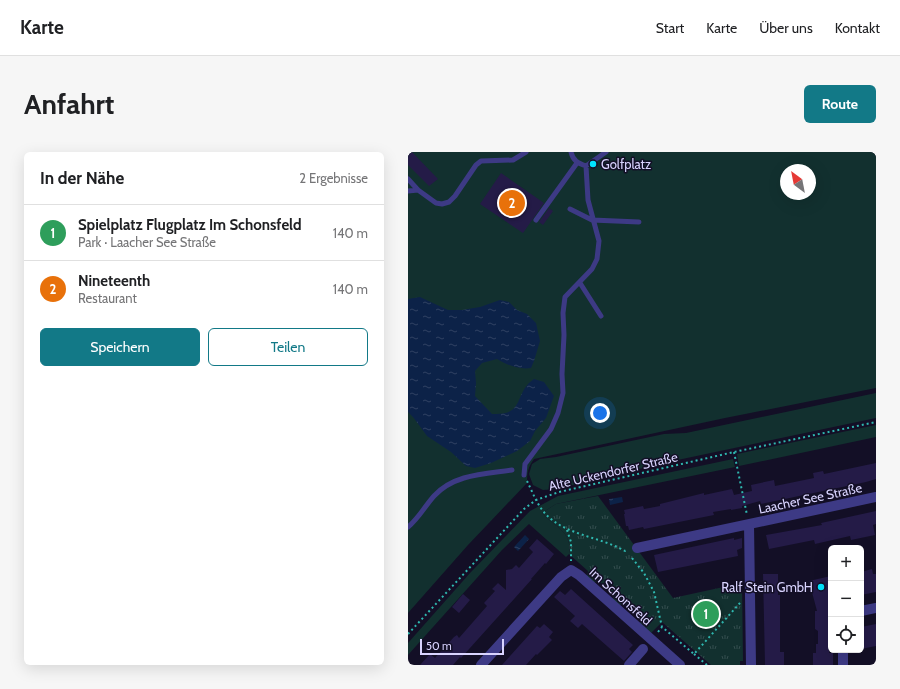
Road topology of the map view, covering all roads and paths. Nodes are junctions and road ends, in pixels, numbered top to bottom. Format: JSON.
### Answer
{"nodes":[{"id":1,"x":526,"y":152,"type":"edge"},
{"id":2,"x":570,"y":152,"type":"edge"},
{"id":3,"x":606,"y":152,"type":"edge"},
{"id":4,"x":577,"y":163,"type":"junction"},
{"id":5,"x":586,"y":166,"type":"junction"},
{"id":6,"x":408,"y":179,"type":"edge"},
{"id":7,"x":418,"y":190,"type":"junction"},
{"id":8,"x":408,"y":191,"type":"edge"},
{"id":9,"x":570,"y":209,"type":"dead end"},
{"id":10,"x":536,"y":220,"type":"dead end"},
{"id":11,"x":592,"y":220,"type":"junction"},
{"id":12,"x":638,"y":222,"type":"dead end"},
{"id":13,"x":580,"y":283,"type":"junction"},
{"id":14,"x":601,"y":316,"type":"dead end"},
{"id":15,"x":876,"y":422,"type":"edge"},
{"id":16,"x":734,"y":452,"type":"junction"},
{"id":17,"x":512,"y":470,"type":"dead end"},
{"id":18,"x":524,"y":475,"type":"joint"},
{"id":19,"x":876,"y":497,"type":"edge"},
{"id":20,"x":536,"y":500,"type":"junction"},
{"id":21,"x":749,"y":524,"type":"junction"},
{"id":22,"x":408,"y":527,"type":"edge"},
{"id":23,"x":567,"y":530,"type":"junction"},
{"id":24,"x":636,"y":548,"type":"joint"},
{"id":25,"x":626,"y":550,"type":"junction"},
{"id":26,"x":571,"y":570,"type":"junction"},
{"id":27,"x":750,"y":601,"type":"junction"},
{"id":28,"x":876,"y":608,"type":"edge"},
{"id":29,"x":864,"y":610,"type":"edge"},
{"id":30,"x":662,"y":627,"type":"junction"},
{"id":31,"x":408,"y":634,"type":"edge"},
{"id":32,"x":651,"y":640,"type":"junction"},
{"id":33,"x":643,"y":649,"type":"dead end"},
{"id":34,"x":843,"y":653,"type":"edge"},
{"id":35,"x":694,"y":654,"type":"junction"},
{"id":36,"x":481,"y":665,"type":"edge"},
{"id":37,"x":629,"y":665,"type":"edge"},
{"id":38,"x":680,"y":665,"type":"edge"},
{"id":39,"x":707,"y":665,"type":"edge"},
{"id":40,"x":751,"y":665,"type":"edge"},
{"id":41,"x":843,"y":665,"type":"edge"}],
"edges":[{"from":1,"to":7,"type":"lane"},
{"from":2,"to":4,"type":"lane"},
{"from":3,"to":5,"type":"lane"},
{"from":4,"to":5,"type":"lane"},
{"from":4,"to":10,"type":"lane"},
{"from":5,"to":11,"type":"lane"},
{"from":6,"to":7,"type":"lane"},
{"from":7,"to":8,"type":"lane"},
{"from":9,"to":11,"type":"lane"},
{"from":11,"to":12,"type":"lane"},
{"from":11,"to":13,"type":"lane"},
{"from":13,"to":14,"type":"lane"},
{"from":13,"to":18,"type":"lane"},
{"from":15,"to":16,"type":"path","name":"Alte Uckendorfer Straße"},
{"from":16,"to":20,"type":"path","name":"Alte Uckendorfer Straße"},
{"from":16,"to":21,"type":"path"},
{"from":17,"to":22,"type":"lane"},
{"from":18,"to":20,"type":"path"},
{"from":19,"to":21,"type":"street","name":"Laacher See Straße"},
{"from":20,"to":23,"type":"path"},
{"from":20,"to":31,"type":"path","name":"Alte Uckendorfer Straße"},
{"from":21,"to":24,"type":"street","name":"Laacher See Straße"},
{"from":21,"to":27,"type":"street","name":"Laacher See Straße"},
{"from":23,"to":25,"type":"path"},
{"from":23,"to":26,"type":"path"},
{"from":24,"to":25,"type":"path"},
{"from":25,"to":30,"type":"path"},
{"from":26,"to":32,"type":"street","name":"Im Schonsfeld"},
{"from":26,"to":36,"type":"street","name":"Im Schonsfeld"},
{"from":27,"to":35,"type":"path"},
{"from":27,"to":40,"type":"street","name":"Laacher See Straße"},
{"from":28,"to":29,"type":"street"},
{"from":30,"to":32,"type":"path"},
{"from":30,"to":35,"type":"path"},
{"from":32,"to":38,"type":"street","name":"Im Schonsfeld"},
{"from":33,"to":37,"type":"street"},
{"from":34,"to":41,"type":"street"},
{"from":35,"to":39,"type":"path"}]}
